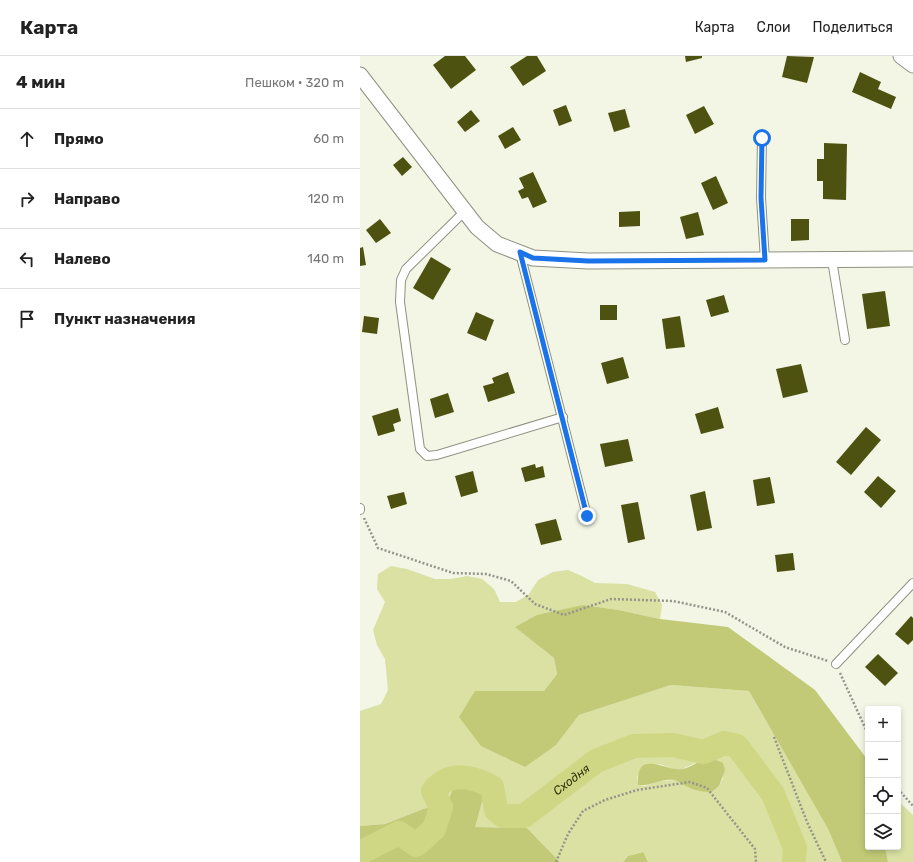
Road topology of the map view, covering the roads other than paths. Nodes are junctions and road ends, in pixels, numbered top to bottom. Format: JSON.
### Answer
{"nodes":[{"id":1,"x":901,"y":56,"type":"edge"},
{"id":2,"x":913,"y":65,"type":"edge"},
{"id":3,"x":360,"y":75,"type":"edge"},
{"id":4,"x":762,"y":138,"type":"dead end"},
{"id":5,"x":464,"y":212,"type":"junction"},
{"id":6,"x":520,"y":252,"type":"junction"},
{"id":7,"x":913,"y":259,"type":"edge"},
{"id":8,"x":765,"y":260,"type":"junction"},
{"id":9,"x":832,"y":260,"type":"junction"},
{"id":10,"x":845,"y":340,"type":"dead end"},
{"id":11,"x":563,"y":417,"type":"junction"},
{"id":12,"x":587,"y":516,"type":"dead end"},
{"id":13,"x":913,"y":583,"type":"edge"},
{"id":14,"x":836,"y":664,"type":"road end"}],
"edges":[{"from":1,"to":2,"type":"street"},
{"from":3,"to":5,"type":"street"},
{"from":4,"to":8,"type":"lane"},
{"from":5,"to":6,"type":"street"},
{"from":5,"to":11,"type":"lane"},
{"from":6,"to":8,"type":"street"},
{"from":6,"to":11,"type":"lane"},
{"from":7,"to":9,"type":"street"},
{"from":8,"to":9,"type":"street"},
{"from":9,"to":10,"type":"lane"},
{"from":11,"to":12,"type":"lane"},
{"from":13,"to":14,"type":"lane"}]}
